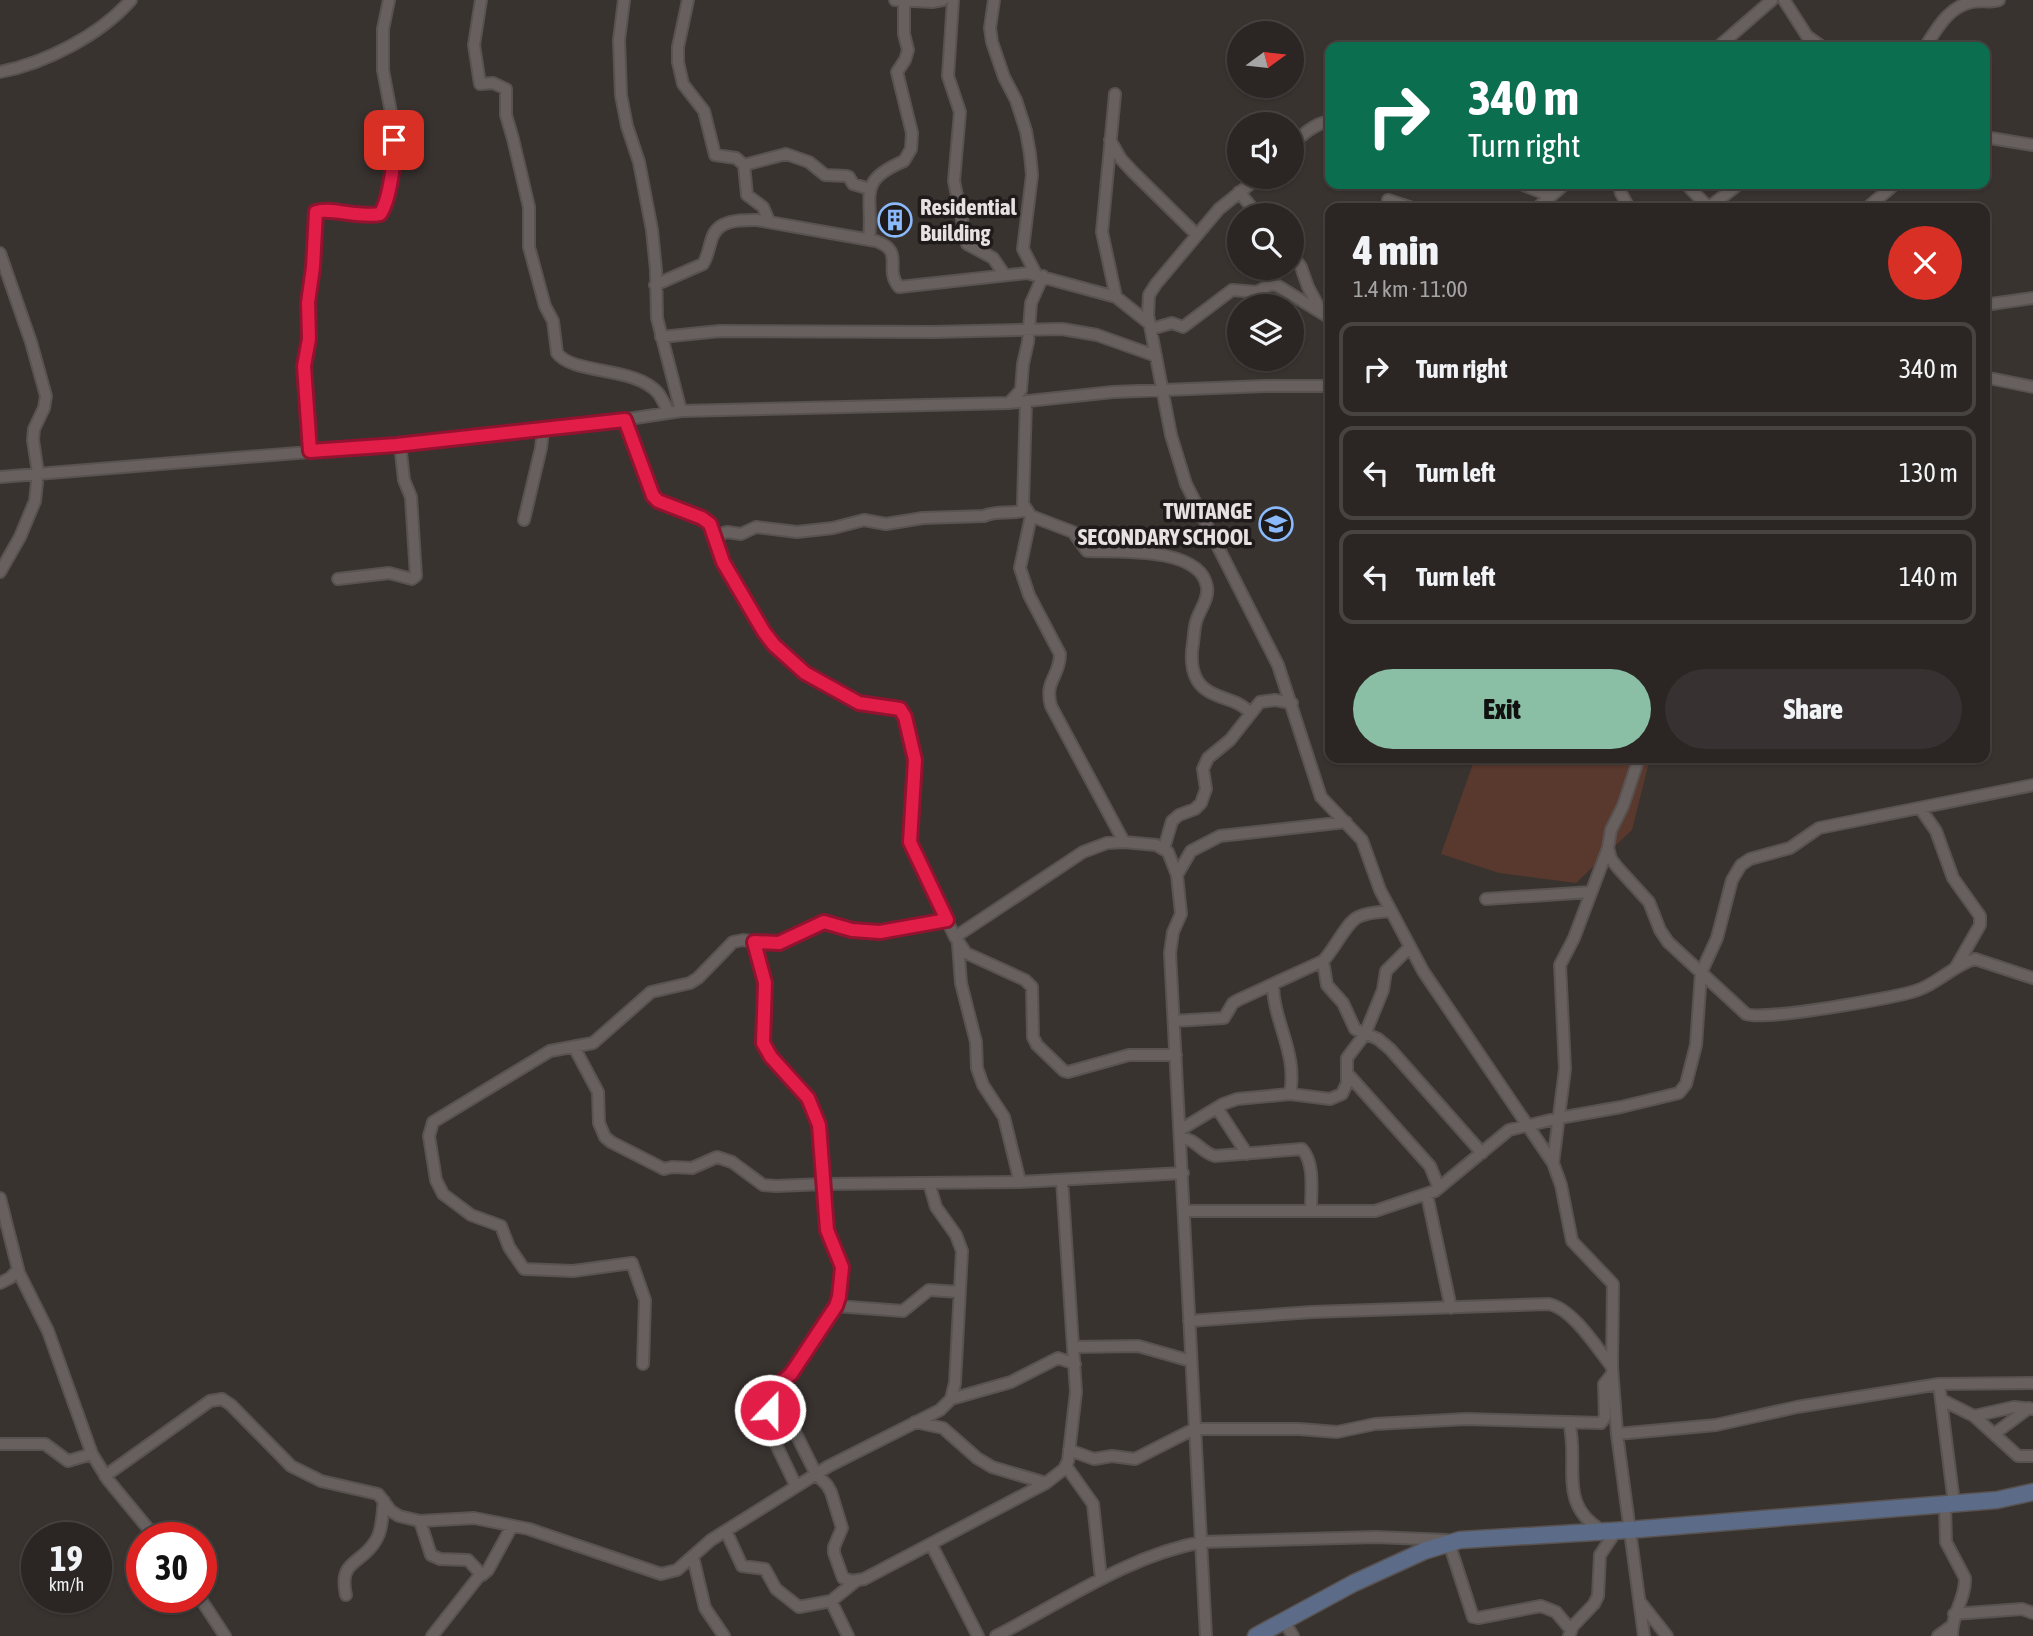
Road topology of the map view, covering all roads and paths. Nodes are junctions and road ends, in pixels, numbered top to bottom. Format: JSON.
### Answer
{"nodes":[{"id":1,"x":131,"y":0,"type":"edge"},
{"id":2,"x":389,"y":0,"type":"edge"},
{"id":3,"x":481,"y":0,"type":"edge"},
{"id":4,"x":624,"y":0,"type":"edge"},
{"id":5,"x":688,"y":0,"type":"edge"},
{"id":6,"x":943,"y":0,"type":"edge"},
{"id":7,"x":953,"y":0,"type":"edge"},
{"id":8,"x":994,"y":0,"type":"edge"},
{"id":9,"x":1772,"y":0,"type":"edge"},
{"id":10,"x":1784,"y":0,"type":"edge"},
{"id":11,"x":900,"y":1,"type":"edge"},
{"id":12,"x":1994,"y":1,"type":"edge"},
{"id":13,"x":1724,"y":42,"type":"edge"},
{"id":14,"x":1815,"y":42,"type":"edge"},
{"id":15,"x":1928,"y":42,"type":"edge"},
{"id":16,"x":0,"y":72,"type":"edge"},
{"id":17,"x":1115,"y":94,"type":"dead end"},
{"id":18,"x":1325,"y":122,"type":"edge"},
{"id":19,"x":1304,"y":134,"type":"edge"},
{"id":20,"x":1990,"y":138,"type":"edge"},
{"id":21,"x":1110,"y":140,"type":"junction"},
{"id":22,"x":2033,"y":145,"type":"edge"},
{"id":23,"x":744,"y":164,"type":"junction"},
{"id":24,"x":870,"y":189,"type":"junction"},
{"id":25,"x":1243,"y":189,"type":"edge"},
{"id":26,"x":1533,"y":189,"type":"edge"},
{"id":27,"x":1559,"y":189,"type":"edge"},
{"id":28,"x":1691,"y":189,"type":"edge"},
{"id":29,"x":1733,"y":189,"type":"edge"},
{"id":30,"x":1889,"y":189,"type":"edge"},
{"id":31,"x":1239,"y":192,"type":"junction"},
{"id":32,"x":1550,"y":196,"type":"junction"},
{"id":33,"x":1388,"y":200,"type":"dead end"},
{"id":34,"x":1248,"y":203,"type":"edge"},
{"id":35,"x":1397,"y":203,"type":"edge"},
{"id":36,"x":1542,"y":203,"type":"edge"},
{"id":37,"x":1704,"y":203,"type":"edge"},
{"id":38,"x":1715,"y":203,"type":"edge"},
{"id":39,"x":1873,"y":203,"type":"edge"},
{"id":40,"x":769,"y":221,"type":"junction"},
{"id":41,"x":1196,"y":234,"type":"junction"},
{"id":42,"x":869,"y":240,"type":"junction"},
{"id":43,"x":0,"y":253,"type":"edge"},
{"id":44,"x":1004,"y":274,"type":"junction"},
{"id":45,"x":1039,"y":275,"type":"junction"},
{"id":46,"x":1304,"y":276,"type":"edge"},
{"id":47,"x":655,"y":285,"type":"junction"},
{"id":48,"x":1116,"y":297,"type":"junction"},
{"id":49,"x":2033,"y":298,"type":"edge"},
{"id":50,"x":1990,"y":305,"type":"edge"},
{"id":51,"x":1325,"y":313,"type":"edge"},
{"id":52,"x":1325,"y":314,"type":"edge"},
{"id":53,"x":1150,"y":327,"type":"junction"},
{"id":54,"x":1029,"y":330,"type":"junction"},
{"id":55,"x":661,"y":337,"type":"junction"},
{"id":56,"x":1156,"y":356,"type":"junction"},
{"id":57,"x":1990,"y":378,"type":"edge"},
{"id":58,"x":1325,"y":386,"type":"edge"},
{"id":59,"x":2033,"y":387,"type":"edge"},
{"id":60,"x":1164,"y":390,"type":"junction"},
{"id":61,"x":1026,"y":402,"type":"junction"},
{"id":62,"x":1009,"y":403,"type":"junction"},
{"id":63,"x":681,"y":411,"type":"junction"},
{"id":64,"x":669,"y":412,"type":"junction"},
{"id":65,"x":625,"y":420,"type":"junction"},
{"id":66,"x":543,"y":430,"type":"junction"},
{"id":67,"x":400,"y":444,"type":"junction"},
{"id":68,"x":310,"y":451,"type":"junction"},
{"id":69,"x":38,"y":473,"type":"junction"},
{"id":70,"x":0,"y":477,"type":"edge"},
{"id":71,"x":1028,"y":513,"type":"junction"},
{"id":72,"x":524,"y":520,"type":"dead end"},
{"id":73,"x":715,"y":536,"type":"junction"},
{"id":74,"x":0,"y":572,"type":"edge"},
{"id":75,"x":338,"y":579,"type":"dead end"},
{"id":76,"x":1292,"y":703,"type":"junction"},
{"id":77,"x":1250,"y":713,"type":"junction"},
{"id":78,"x":1637,"y":763,"type":"edge"},
{"id":79,"x":2033,"y":785,"type":"edge"},
{"id":80,"x":1920,"y":807,"type":"junction"},
{"id":81,"x":1346,"y":822,"type":"junction"},
{"id":82,"x":1124,"y":842,"type":"junction"},
{"id":83,"x":1164,"y":848,"type":"junction"},
{"id":84,"x":1608,"y":848,"type":"junction"},
{"id":85,"x":1177,"y":875,"type":"junction"},
{"id":86,"x":1591,"y":892,"type":"junction"},
{"id":87,"x":1486,"y":899,"type":"dead end"},
{"id":88,"x":1391,"y":911,"type":"junction"},
{"id":89,"x":947,"y":920,"type":"junction"},
{"id":90,"x":957,"y":939,"type":"junction"},
{"id":91,"x":754,"y":942,"type":"junction"},
{"id":92,"x":1410,"y":947,"type":"junction"},
{"id":93,"x":1323,"y":961,"type":"junction"},
{"id":94,"x":1953,"y":971,"type":"junction"},
{"id":95,"x":1701,"y":973,"type":"junction"},
{"id":96,"x":2033,"y":978,"type":"edge"},
{"id":97,"x":1273,"y":984,"type":"junction"},
{"id":98,"x":1174,"y":1021,"type":"junction"},
{"id":99,"x":1365,"y":1034,"type":"junction"},
{"id":100,"x":574,"y":1046,"type":"junction"},
{"id":101,"x":1176,"y":1055,"type":"junction"},
{"id":102,"x":1347,"y":1073,"type":"junction"},
{"id":103,"x":1290,"y":1094,"type":"junction"},
{"id":104,"x":1217,"y":1108,"type":"junction"},
{"id":105,"x":1559,"y":1118,"type":"junction"},
{"id":106,"x":1529,"y":1124,"type":"junction"},
{"id":107,"x":1180,"y":1134,"type":"junction"},
{"id":108,"x":1482,"y":1153,"type":"junction"},
{"id":109,"x":1247,"y":1154,"type":"junction"},
{"id":110,"x":1553,"y":1163,"type":"junction"},
{"id":111,"x":1183,"y":1174,"type":"junction"},
{"id":112,"x":1062,"y":1180,"type":"junction"},
{"id":113,"x":1020,"y":1182,"type":"junction"},
{"id":114,"x":929,"y":1183,"type":"junction"},
{"id":115,"x":824,"y":1184,"type":"junction"},
{"id":116,"x":1439,"y":1188,"type":"junction"},
{"id":117,"x":1427,"y":1195,"type":"junction"},
{"id":118,"x":0,"y":1198,"type":"edge"},
{"id":119,"x":1311,"y":1210,"type":"junction"},
{"id":120,"x":1185,"y":1211,"type":"junction"},
{"id":121,"x":18,"y":1270,"type":"junction"},
{"id":122,"x":0,"y":1283,"type":"edge"},
{"id":123,"x":960,"y":1292,"type":"junction"},
{"id":124,"x":836,"y":1306,"type":"junction"},
{"id":125,"x":1451,"y":1308,"type":"junction"},
{"id":126,"x":1189,"y":1321,"type":"junction"},
{"id":127,"x":1074,"y":1347,"type":"junction"},
{"id":128,"x":1191,"y":1361,"type":"junction"},
{"id":129,"x":643,"y":1364,"type":"dead end"},
{"id":130,"x":1075,"y":1364,"type":"junction"},
{"id":131,"x":1612,"y":1370,"type":"junction"},
{"id":132,"x":2033,"y":1383,"type":"edge"},
{"id":133,"x":1940,"y":1384,"type":"junction"},
{"id":134,"x":951,"y":1399,"type":"junction"},
{"id":135,"x":1942,"y":1400,"type":"junction"},
{"id":136,"x":2031,"y":1408,"type":"edge"},
{"id":137,"x":770,"y":1410,"type":"junction"},
{"id":138,"x":1974,"y":1416,"type":"junction"},
{"id":139,"x":915,"y":1422,"type":"junction"},
{"id":140,"x":1569,"y":1422,"type":"junction"},
{"id":141,"x":1194,"y":1429,"type":"junction"},
{"id":142,"x":1617,"y":1434,"type":"junction"},
{"id":143,"x":1994,"y":1434,"type":"junction"},
{"id":144,"x":0,"y":1444,"type":"edge"},
{"id":145,"x":1069,"y":1450,"type":"junction"},
{"id":146,"x":92,"y":1454,"type":"junction"},
{"id":147,"x":2033,"y":1456,"type":"edge"},
{"id":148,"x":1066,"y":1466,"type":"junction"},
{"id":149,"x":816,"y":1474,"type":"junction"},
{"id":150,"x":105,"y":1476,"type":"junction"},
{"id":151,"x":1046,"y":1483,"type":"junction"},
{"id":152,"x":796,"y":1486,"type":"junction"},
{"id":153,"x":2033,"y":1492,"type":"edge"},
{"id":154,"x":384,"y":1501,"type":"junction"},
{"id":155,"x":1950,"y":1504,"type":"junction"},
{"id":156,"x":420,"y":1521,"type":"junction"},
{"id":157,"x":143,"y":1522,"type":"edge"},
{"id":158,"x":512,"y":1526,"type":"junction"},
{"id":159,"x":726,"y":1531,"type":"junction"},
{"id":160,"x":1616,"y":1531,"type":"junction"},
{"id":161,"x":1202,"y":1542,"type":"junction"},
{"id":162,"x":1454,"y":1542,"type":"junction"},
{"id":163,"x":931,"y":1544,"type":"junction"},
{"id":164,"x":693,"y":1557,"type":"junction"},
{"id":165,"x":480,"y":1575,"type":"junction"},
{"id":166,"x":1101,"y":1578,"type":"junction"},
{"id":167,"x":856,"y":1581,"type":"junction"},
{"id":168,"x":346,"y":1595,"type":"dead end"},
{"id":169,"x":831,"y":1601,"type":"junction"},
{"id":170,"x":1639,"y":1601,"type":"junction"},
{"id":171,"x":210,"y":1613,"type":"edge"},
{"id":172,"x":2033,"y":1613,"type":"edge"},
{"id":173,"x":1283,"y":1620,"type":"junction"},
{"id":174,"x":1953,"y":1625,"type":"edge"},
{"id":175,"x":1570,"y":1633,"type":"edge"},
{"id":176,"x":225,"y":1636,"type":"edge"},
{"id":177,"x":432,"y":1636,"type":"edge"},
{"id":178,"x":724,"y":1636,"type":"edge"},
{"id":179,"x":848,"y":1636,"type":"edge"},
{"id":180,"x":978,"y":1636,"type":"edge"},
{"id":181,"x":996,"y":1636,"type":"edge"},
{"id":182,"x":1206,"y":1636,"type":"edge"},
{"id":183,"x":1256,"y":1636,"type":"edge"},
{"id":184,"x":1293,"y":1636,"type":"edge"},
{"id":185,"x":1644,"y":1636,"type":"edge"},
{"id":186,"x":1667,"y":1636,"type":"edge"},
{"id":187,"x":1938,"y":1636,"type":"edge"}],
"edges":[{"from":1,"to":16,"type":"street"},
{"from":2,"to":68,"type":"street"},
{"from":3,"to":64,"type":"street"},
{"from":4,"to":47,"type":"street"},
{"from":5,"to":23,"type":"street"},
{"from":6,"to":11,"type":"street"},
{"from":7,"to":44,"type":"street"},
{"from":8,"to":45,"type":"street"},
{"from":9,"to":13,"type":"street"},
{"from":10,"to":14,"type":"street"},
{"from":11,"to":24,"type":"street"},
{"from":12,"to":15,"type":"street"},
{"from":17,"to":21,"type":"street"},
{"from":18,"to":19,"type":"street"},
{"from":20,"to":22,"type":"street"},
{"from":21,"to":41,"type":"street"},
{"from":21,"to":48,"type":"street"},
{"from":23,"to":24,"type":"street"},
{"from":23,"to":40,"type":"street"},
{"from":24,"to":42,"type":"street"},
{"from":25,"to":31,"type":"street"},
{"from":26,"to":32,"type":"street"},
{"from":27,"to":32,"type":"street"},
{"from":28,"to":37,"type":"street"},
{"from":29,"to":38,"type":"street"},
{"from":30,"to":39,"type":"street"},
{"from":31,"to":34,"type":"street"},
{"from":31,"to":41,"type":"street"},
{"from":32,"to":36,"type":"street"},
{"from":33,"to":35,"type":"street"},
{"from":40,"to":42,"type":"street"},
{"from":40,"to":47,"type":"street"},
{"from":41,"to":53,"type":"street"},
{"from":42,"to":44,"type":"street"},
{"from":43,"to":69,"type":"street"},
{"from":44,"to":45,"type":"street"},
{"from":45,"to":48,"type":"street"},
{"from":45,"to":54,"type":"street"},
{"from":46,"to":51,"type":"street"},
{"from":47,"to":55,"type":"street"},
{"from":48,"to":53,"type":"street"},
{"from":49,"to":50,"type":"street"},
{"from":52,"to":53,"type":"street"},
{"from":53,"to":56,"type":"street"},
{"from":54,"to":55,"type":"street"},
{"from":54,"to":56,"type":"street"},
{"from":54,"to":62,"type":"street"},
{"from":55,"to":63,"type":"street"},
{"from":56,"to":60,"type":"street"},
{"from":57,"to":59,"type":"street"},
{"from":58,"to":60,"type":"street"},
{"from":60,"to":61,"type":"street"},
{"from":60,"to":76,"type":"street"},
{"from":61,"to":62,"type":"street"},
{"from":61,"to":71,"type":"street"},
{"from":62,"to":63,"type":"street"},
{"from":63,"to":64,"type":"street"},
{"from":64,"to":65,"type":"street"},
{"from":65,"to":66,"type":"street"},
{"from":65,"to":73,"type":"street"},
{"from":66,"to":67,"type":"street"},
{"from":66,"to":72,"type":"street"},
{"from":67,"to":68,"type":"street"},
{"from":67,"to":75,"type":"street"},
{"from":68,"to":69,"type":"street"},
{"from":69,"to":70,"type":"street"},
{"from":69,"to":74,"type":"street"},
{"from":71,"to":73,"type":"street"},
{"from":71,"to":77,"type":"street"},
{"from":71,"to":82,"type":"street"},
{"from":73,"to":89,"type":"street"},
{"from":76,"to":77,"type":"street"},
{"from":76,"to":81,"type":"street"},
{"from":77,"to":83,"type":"street"},
{"from":78,"to":84,"type":"street"},
{"from":79,"to":80,"type":"street"},
{"from":80,"to":94,"type":"street"},
{"from":80,"to":95,"type":"street"},
{"from":81,"to":85,"type":"street"},
{"from":81,"to":88,"type":"street"},
{"from":82,"to":83,"type":"street"},
{"from":82,"to":90,"type":"street"},
{"from":83,"to":85,"type":"street"},
{"from":84,"to":86,"type":"street"},
{"from":84,"to":95,"type":"street"},
{"from":85,"to":98,"type":"street"},
{"from":86,"to":87,"type":"street"},
{"from":86,"to":105,"type":"street"},
{"from":88,"to":92,"type":"street"},
{"from":88,"to":93,"type":"street"},
{"from":89,"to":90,"type":"street"},
{"from":89,"to":91,"type":"street"},
{"from":90,"to":101,"type":"street"},
{"from":90,"to":113,"type":"street"},
{"from":91,"to":100,"type":"street"},
{"from":91,"to":115,"type":"street"},
{"from":92,"to":99,"type":"street"},
{"from":92,"to":106,"type":"street"},
{"from":93,"to":97,"type":"street"},
{"from":93,"to":99,"type":"street"},
{"from":94,"to":95,"type":"street"},
{"from":94,"to":96,"type":"street"},
{"from":95,"to":105,"type":"street"},
{"from":97,"to":98,"type":"street"},
{"from":97,"to":103,"type":"street"},
{"from":98,"to":101,"type":"street"},
{"from":99,"to":102,"type":"street"},
{"from":99,"to":108,"type":"street"},
{"from":100,"to":115,"type":"street"},
{"from":100,"to":129,"type":"street"},
{"from":101,"to":107,"type":"street"},
{"from":102,"to":103,"type":"street"},
{"from":102,"to":116,"type":"street"},
{"from":103,"to":104,"type":"street"},
{"from":104,"to":107,"type":"street"},
{"from":104,"to":109,"type":"street"},
{"from":105,"to":106,"type":"street"},
{"from":105,"to":110,"type":"street"},
{"from":106,"to":108,"type":"street"},
{"from":106,"to":110,"type":"street"},
{"from":107,"to":109,"type":"street"},
{"from":107,"to":111,"type":"street"},
{"from":108,"to":116,"type":"street"},
{"from":109,"to":119,"type":"street"},
{"from":110,"to":131,"type":"street"},
{"from":111,"to":112,"type":"street"},
{"from":111,"to":120,"type":"street"},
{"from":112,"to":113,"type":"street"},
{"from":112,"to":127,"type":"street"},
{"from":113,"to":114,"type":"street"},
{"from":114,"to":115,"type":"street"},
{"from":114,"to":123,"type":"street"},
{"from":115,"to":124,"type":"street"},
{"from":116,"to":117,"type":"street"},
{"from":117,"to":119,"type":"street"},
{"from":117,"to":125,"type":"street"},
{"from":118,"to":121,"type":"street"},
{"from":119,"to":120,"type":"street"},
{"from":120,"to":126,"type":"street"},
{"from":121,"to":122,"type":"street"},
{"from":121,"to":146,"type":"street"},
{"from":123,"to":124,"type":"street"},
{"from":123,"to":134,"type":"street"},
{"from":124,"to":137,"type":"street"},
{"from":125,"to":126,"type":"street"},
{"from":125,"to":131,"type":"street"},
{"from":126,"to":128,"type":"street"},
{"from":127,"to":128,"type":"street"},
{"from":127,"to":130,"type":"street"},
{"from":128,"to":141,"type":"street"},
{"from":130,"to":134,"type":"street"},
{"from":130,"to":145,"type":"street"},
{"from":131,"to":140,"type":"street"},
{"from":131,"to":142,"type":"street"},
{"from":132,"to":133,"type":"street"},
{"from":133,"to":135,"type":"street"},
{"from":133,"to":142,"type":"street"},
{"from":134,"to":139,"type":"street"},
{"from":135,"to":138,"type":"street"},
{"from":135,"to":155,"type":"street"},
{"from":136,"to":138,"type":"street"},
{"from":136,"to":143,"type":"street"},
{"from":137,"to":149,"type":"street"},
{"from":137,"to":152,"type":"street"},
{"from":138,"to":143,"type":"street"},
{"from":139,"to":149,"type":"street"},
{"from":139,"to":151,"type":"street"},
{"from":140,"to":141,"type":"street"},
{"from":140,"to":160,"type":"street"},
{"from":141,"to":145,"type":"street"},
{"from":141,"to":161,"type":"street"},
{"from":142,"to":160,"type":"street"},
{"from":143,"to":147,"type":"street"},
{"from":144,"to":146,"type":"street"},
{"from":145,"to":148,"type":"street"},
{"from":146,"to":150,"type":"street"},
{"from":148,"to":151,"type":"street"},
{"from":148,"to":166,"type":"street"},
{"from":149,"to":152,"type":"street"},
{"from":149,"to":167,"type":"street"},
{"from":150,"to":154,"type":"street"},
{"from":150,"to":157,"type":"street"},
{"from":151,"to":163,"type":"street"},
{"from":152,"to":159,"type":"street"},
{"from":153,"to":155,"type":"street"},
{"from":154,"to":156,"type":"street"},
{"from":154,"to":168,"type":"street"},
{"from":155,"to":160,"type":"street"},
{"from":155,"to":174,"type":"street"},
{"from":156,"to":158,"type":"street"},
{"from":156,"to":165,"type":"street"},
{"from":158,"to":164,"type":"street"},
{"from":158,"to":165,"type":"street"},
{"from":159,"to":164,"type":"street"},
{"from":159,"to":169,"type":"street"},
{"from":160,"to":162,"type":"street"},
{"from":160,"to":170,"type":"street"},
{"from":160,"to":175,"type":"street"},
{"from":161,"to":162,"type":"street"},
{"from":161,"to":166,"type":"street"},
{"from":161,"to":182,"type":"street"},
{"from":162,"to":173,"type":"street"},
{"from":162,"to":175,"type":"street"},
{"from":163,"to":167,"type":"street"},
{"from":163,"to":180,"type":"street"},
{"from":164,"to":178,"type":"street"},
{"from":165,"to":177,"type":"street"},
{"from":166,"to":181,"type":"street"},
{"from":167,"to":169,"type":"street"},
{"from":169,"to":179,"type":"street"},
{"from":170,"to":185,"type":"street"},
{"from":170,"to":186,"type":"street"},
{"from":171,"to":176,"type":"street"},
{"from":172,"to":174,"type":"street"},
{"from":173,"to":183,"type":"street"},
{"from":173,"to":184,"type":"street"},
{"from":174,"to":187,"type":"street"}]}
